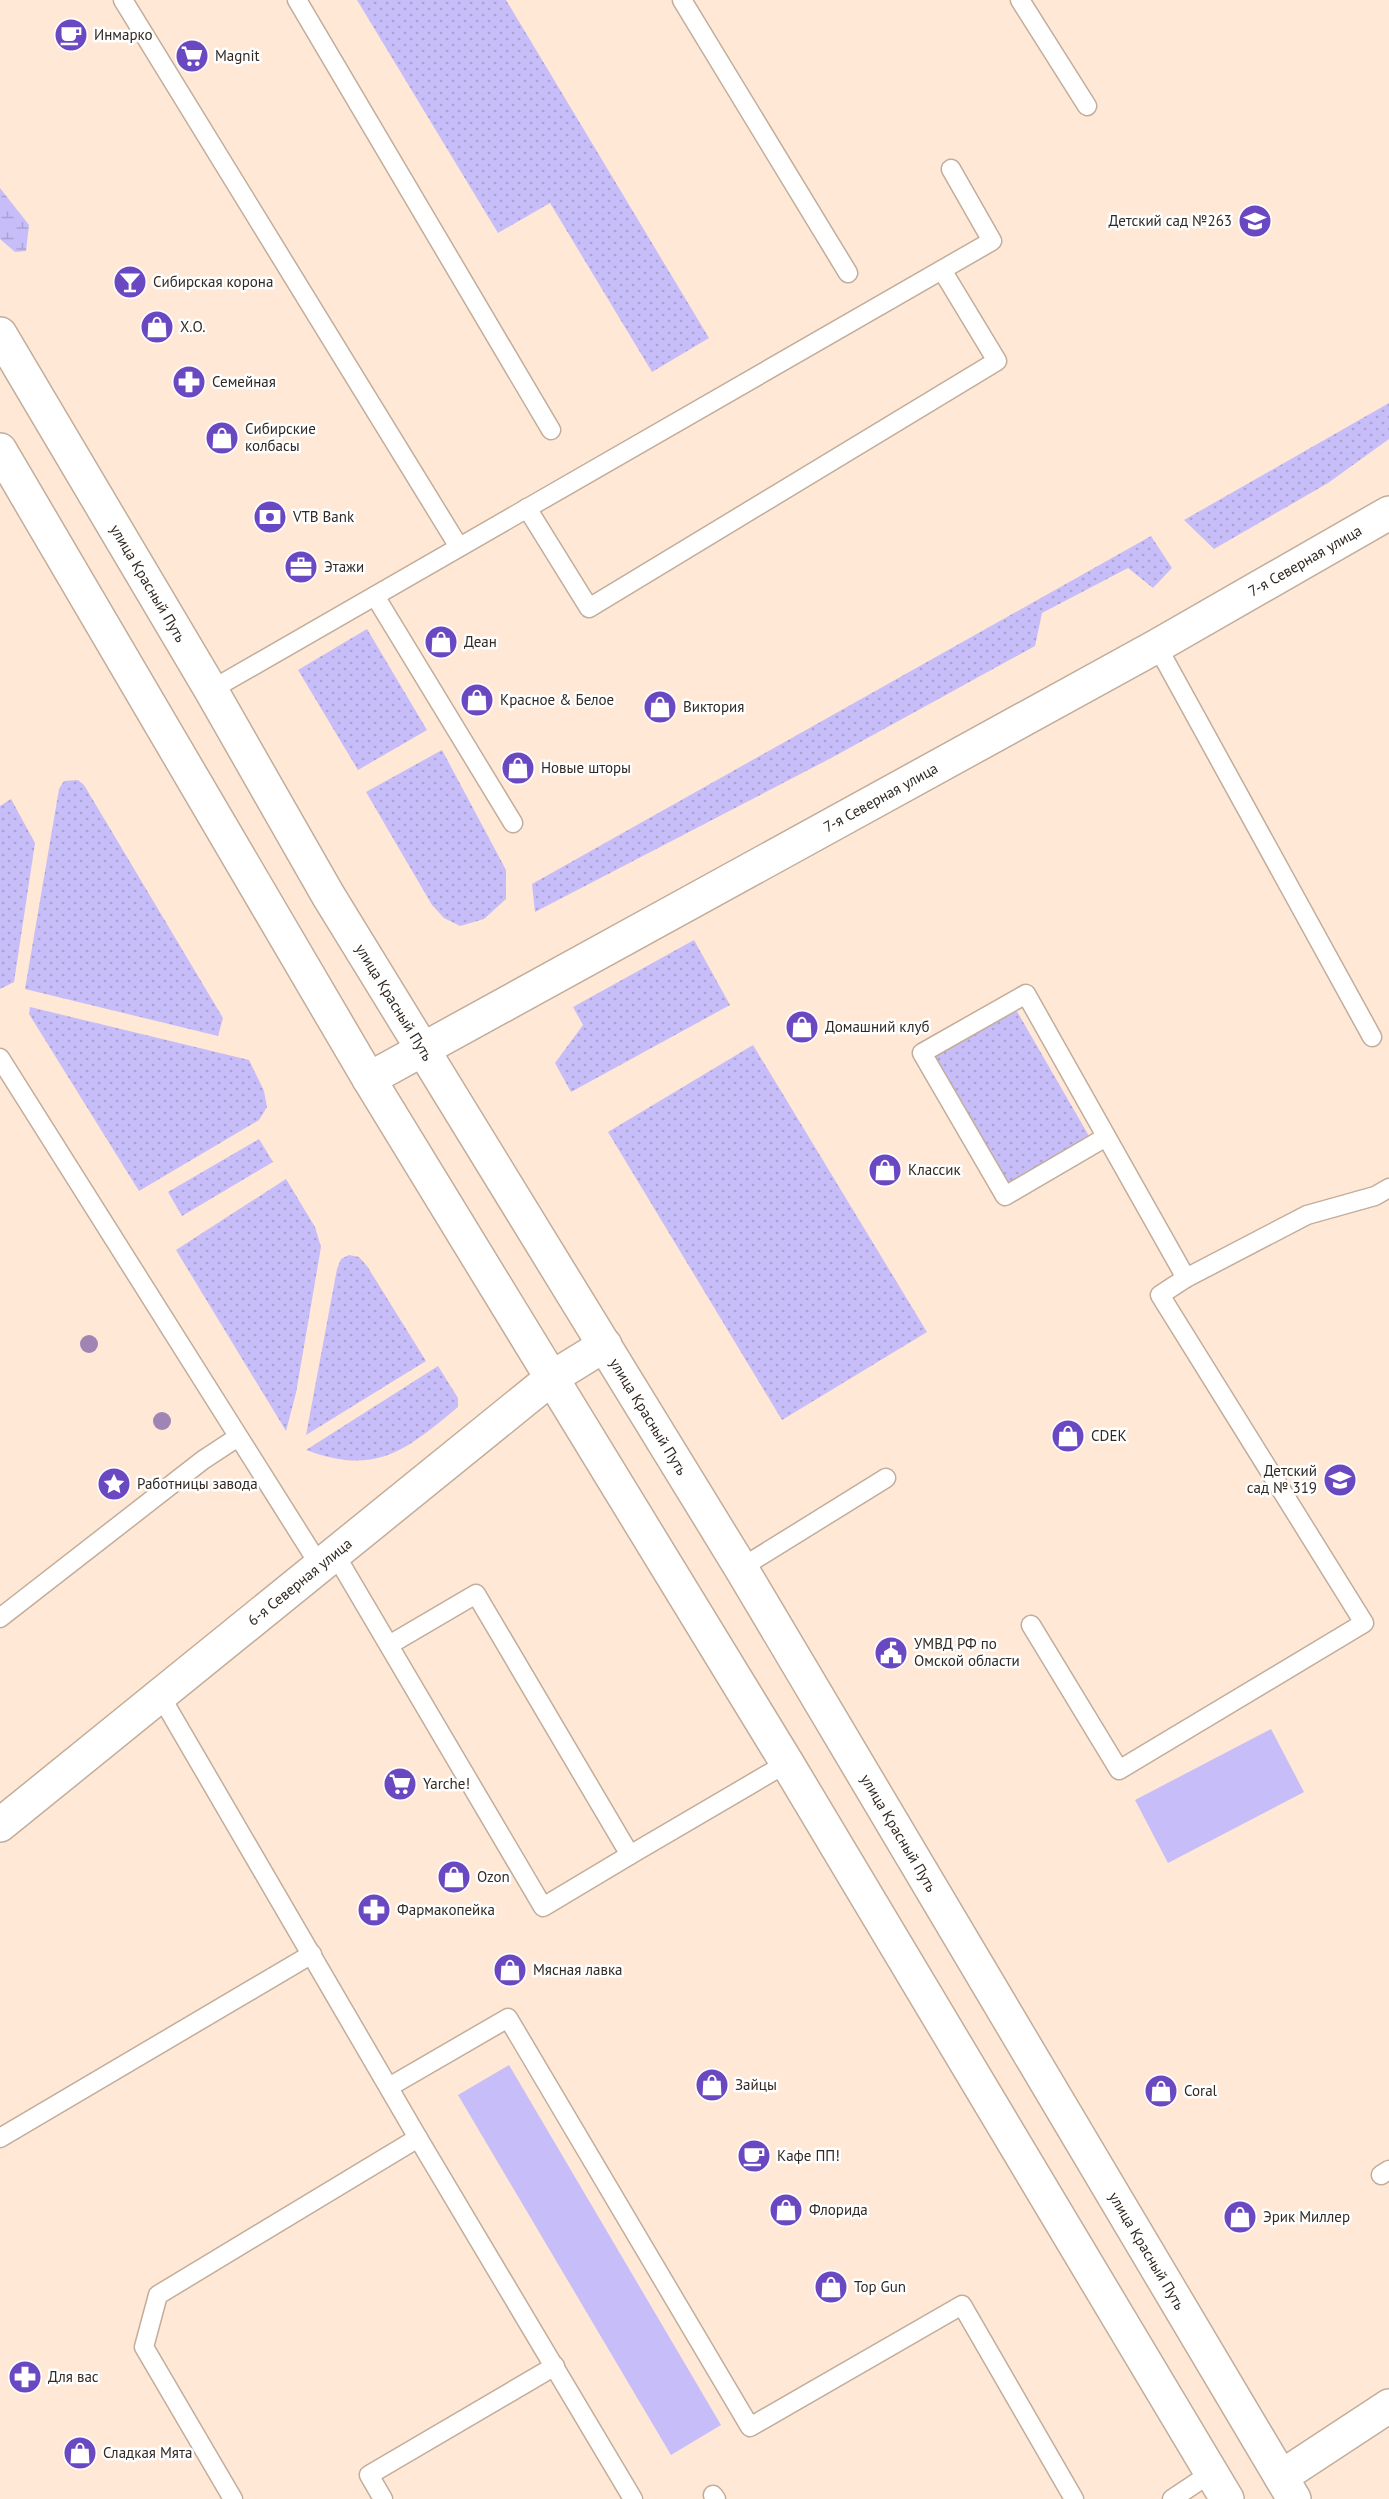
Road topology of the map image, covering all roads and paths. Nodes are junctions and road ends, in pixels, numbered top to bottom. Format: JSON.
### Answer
{"nodes":[{"id":1,"x":123,"y":0,"type":"edge"},
{"id":2,"x":297,"y":0,"type":"edge"},
{"id":3,"x":682,"y":0,"type":"edge"},
{"id":4,"x":1020,"y":0,"type":"edge"},
{"id":5,"x":1087,"y":106,"type":"dead end"},
{"id":6,"x":951,"y":169,"type":"dead end"},
{"id":7,"x":942,"y":270,"type":"junction"},
{"id":8,"x":848,"y":273,"type":"dead end"},
{"id":9,"x":0,"y":334,"type":"edge"},
{"id":10,"x":551,"y":430,"type":"dead end"},
{"id":11,"x":0,"y":450,"type":"edge"},
{"id":12,"x":527,"y":508,"type":"junction"},
{"id":13,"x":1389,"y":513,"type":"edge"},
{"id":14,"x":459,"y":547,"type":"junction"},
{"id":15,"x":375,"y":596,"type":"junction"},
{"id":16,"x":1157,"y":646,"type":"junction"},
{"id":17,"x":211,"y":690,"type":"junction"},
{"id":18,"x":513,"y":823,"type":"dead end"},
{"id":19,"x":1372,"y":1037,"type":"dead end"},
{"id":20,"x":423,"y":1049,"type":"junction"},
{"id":21,"x":0,"y":1058,"type":"edge"},
{"id":22,"x":369,"y":1079,"type":"junction"},
{"id":23,"x":1106,"y":1137,"type":"junction"},
{"id":24,"x":1389,"y":1188,"type":"edge"},
{"id":25,"x":1186,"y":1278,"type":"junction"},
{"id":26,"x":605,"y":1345,"type":"junction"},
{"id":27,"x":553,"y":1377,"type":"junction"},
{"id":28,"x":237,"y":1437,"type":"junction"},
{"id":29,"x":886,"y":1478,"type":"dead end"},
{"id":30,"x":327,"y":1560,"type":"junction"},
{"id":31,"x":741,"y":1568,"type":"junction"},
{"id":32,"x":0,"y":1618,"type":"edge"},
{"id":33,"x":1031,"y":1625,"type":"dead end"},
{"id":34,"x":388,"y":1645,"type":"junction"},
{"id":35,"x":160,"y":1695,"type":"junction"},
{"id":36,"x":787,"y":1763,"type":"junction"},
{"id":37,"x":0,"y":1825,"type":"edge"},
{"id":38,"x":630,"y":1855,"type":"junction"},
{"id":39,"x":312,"y":1954,"type":"junction"},
{"id":40,"x":389,"y":2087,"type":"junction"},
{"id":41,"x":0,"y":2138,"type":"edge"},
{"id":42,"x":418,"y":2138,"type":"junction"},
{"id":43,"x":555,"y":2366,"type":"junction"},
{"id":44,"x":1389,"y":2406,"type":"edge"},
{"id":45,"x":1219,"y":2486,"type":"edge"},
{"id":46,"x":1287,"y":2488,"type":"edge"},
{"id":47,"x":233,"y":2499,"type":"edge"},
{"id":48,"x":383,"y":2499,"type":"edge"},
{"id":49,"x":633,"y":2499,"type":"edge"},
{"id":50,"x":1074,"y":2499,"type":"edge"},
{"id":51,"x":1172,"y":2499,"type":"edge"}],
"edges":[{"from":1,"to":14,"type":"lane"},
{"from":2,"to":10,"type":"lane"},
{"from":3,"to":8,"type":"lane"},
{"from":4,"to":5,"type":"lane"},
{"from":6,"to":7,"type":"lane"},
{"from":7,"to":12,"type":"lane"},
{"from":7,"to":12,"type":"lane"},
{"from":9,"to":17,"type":"main road","name":"улица Красный Путь"},
{"from":11,"to":22,"type":"main road"},
{"from":12,"to":14,"type":"lane"},
{"from":13,"to":16,"type":"main road","name":"7-я Северная улица"},
{"from":14,"to":15,"type":"lane"},
{"from":15,"to":17,"type":"lane"},
{"from":15,"to":18,"type":"lane"},
{"from":16,"to":19,"type":"lane"},
{"from":16,"to":20,"type":"main road","name":"7-я Северная улица"},
{"from":17,"to":20,"type":"main road","name":"улица Красный Путь"},
{"from":20,"to":22,"type":"main road","name":"7-я Северная улица"},
{"from":20,"to":26,"type":"main road","name":"улица Красный Путь"},
{"from":21,"to":28,"type":"lane"},
{"from":22,"to":27,"type":"main road"},
{"from":23,"to":23,"type":"lane"},
{"from":23,"to":25,"type":"lane"},
{"from":24,"to":25,"type":"lane"},
{"from":25,"to":33,"type":"lane"},
{"from":26,"to":27,"type":"main road","name":"6-я Северная улица"},
{"from":26,"to":31,"type":"main road","name":"улица Красный Путь"},
{"from":27,"to":30,"type":"main road","name":"6-я Северная улица"},
{"from":27,"to":36,"type":"main road"},
{"from":28,"to":30,"type":"lane"},
{"from":28,"to":32,"type":"lane"},
{"from":29,"to":31,"type":"lane"},
{"from":30,"to":34,"type":"lane"},
{"from":30,"to":35,"type":"main road","name":"6-я Северная улица"},
{"from":31,"to":46,"type":"main road","name":"улица Красный Путь"},
{"from":34,"to":38,"type":"lane"},
{"from":34,"to":38,"type":"lane"},
{"from":35,"to":37,"type":"main road","name":"6-я Северная улица"},
{"from":35,"to":39,"type":"lane"},
{"from":36,"to":38,"type":"lane"},
{"from":36,"to":45,"type":"main road"},
{"from":39,"to":40,"type":"lane"},
{"from":39,"to":41,"type":"lane"},
{"from":40,"to":42,"type":"lane"},
{"from":40,"to":50,"type":"lane"},
{"from":42,"to":43,"type":"lane"},
{"from":42,"to":47,"type":"lane"},
{"from":43,"to":48,"type":"lane"},
{"from":43,"to":49,"type":"lane"},
{"from":44,"to":46,"type":"main road"},
{"from":45,"to":51,"type":"lane"}]}
